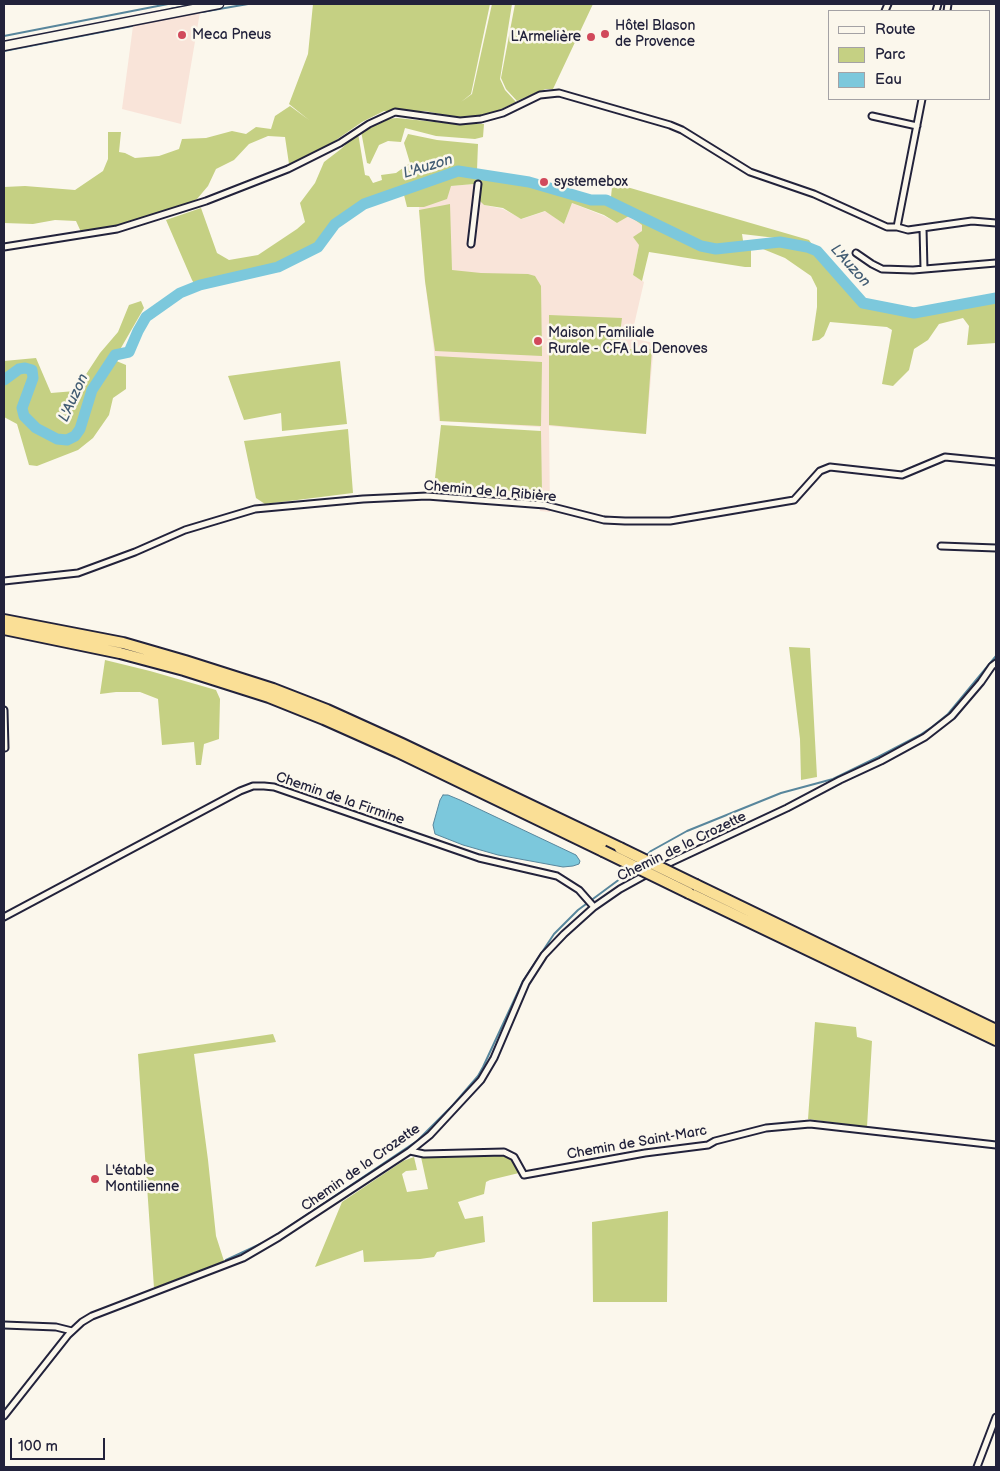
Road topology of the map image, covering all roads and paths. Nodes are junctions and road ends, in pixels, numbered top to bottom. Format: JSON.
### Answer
{"nodes":[{"id":1,"x":219,"y":4,"type":"edge"},
{"id":2,"x":4,"y":46,"type":"edge"},
{"id":3,"x":922,"y":100,"type":"edge"},
{"id":4,"x":872,"y":116,"type":"dead end"},
{"id":5,"x":917,"y":126,"type":"junction"},
{"id":6,"x":478,"y":184,"type":"dead end"},
{"id":7,"x":996,"y":223,"type":"edge"},
{"id":8,"x":897,"y":227,"type":"junction"},
{"id":9,"x":923,"y":228,"type":"junction"},
{"id":10,"x":471,"y":244,"type":"dead end"},
{"id":11,"x":4,"y":247,"type":"edge"},
{"id":12,"x":856,"y":253,"type":"dead end"},
{"id":13,"x":996,"y":262,"type":"edge"},
{"id":14,"x":924,"y":269,"type":"junction"},
{"id":15,"x":996,"y":462,"type":"edge"},
{"id":16,"x":941,"y":546,"type":"dead end"},
{"id":17,"x":996,"y":548,"type":"edge"},
{"id":18,"x":4,"y":580,"type":"edge"},
{"id":19,"x":4,"y":620,"type":"edge"},
{"id":20,"x":4,"y":629,"type":"edge"},
{"id":21,"x":996,"y":663,"type":"edge"},
{"id":22,"x":4,"y":710,"type":"edge"},
{"id":23,"x":5,"y":748,"type":"dead end"},
{"id":24,"x":692,"y":889,"type":"junction"},
{"id":25,"x":594,"y":907,"type":"junction"},
{"id":26,"x":4,"y":917,"type":"edge"},
{"id":27,"x":945,"y":1010,"type":"junction"},
{"id":28,"x":996,"y":1028,"type":"edge"},
{"id":29,"x":996,"y":1040,"type":"edge"},
{"id":30,"x":996,"y":1047,"type":"edge"},
{"id":31,"x":996,"y":1145,"type":"edge"},
{"id":32,"x":410,"y":1151,"type":"junction"},
{"id":33,"x":4,"y":1325,"type":"edge"},
{"id":34,"x":72,"y":1330,"type":"junction"},
{"id":35,"x":4,"y":1416,"type":"edge"},
{"id":36,"x":996,"y":1417,"type":"edge"},
{"id":37,"x":978,"y":1467,"type":"edge"}],
"edges":[{"from":1,"to":2,"type":"main road"},
{"from":3,"to":5,"type":"street"},
{"from":4,"to":5,"type":"street"},
{"from":5,"to":8,"type":"street"},
{"from":6,"to":10,"type":"street"},
{"from":7,"to":9,"type":"street"},
{"from":8,"to":9,"type":"street"},
{"from":8,"to":11,"type":"street"},
{"from":9,"to":14,"type":"street"},
{"from":12,"to":14,"type":"street"},
{"from":13,"to":14,"type":"street"},
{"from":15,"to":18,"type":"street","name":"Chemin de la Ribière"},
{"from":16,"to":17,"type":"street"},
{"from":19,"to":24,"type":"highway","bridge":true},
{"from":20,"to":24,"type":"highway","bridge":true},
{"from":21,"to":25,"type":"street","name":"Chemin de la Crozette"},
{"from":22,"to":23,"type":"street"},
{"from":24,"to":27,"type":"highway"},
{"from":25,"to":26,"type":"street","name":"Chemin de la Firmine"},
{"from":25,"to":32,"type":"street","name":"Chemin de la Crozette"},
{"from":27,"to":28,"type":"highway"},
{"from":27,"to":29,"type":"highway"},
{"from":27,"to":30,"type":"highway"},
{"from":31,"to":32,"type":"street","name":"Chemin de Saint-Marc"},
{"from":32,"to":34,"type":"street","name":"Chemin de la Crozette"},
{"from":33,"to":34,"type":"street"},
{"from":34,"to":35,"type":"street","name":"Chemin de la Crozette"},
{"from":36,"to":37,"type":"street"}]}
